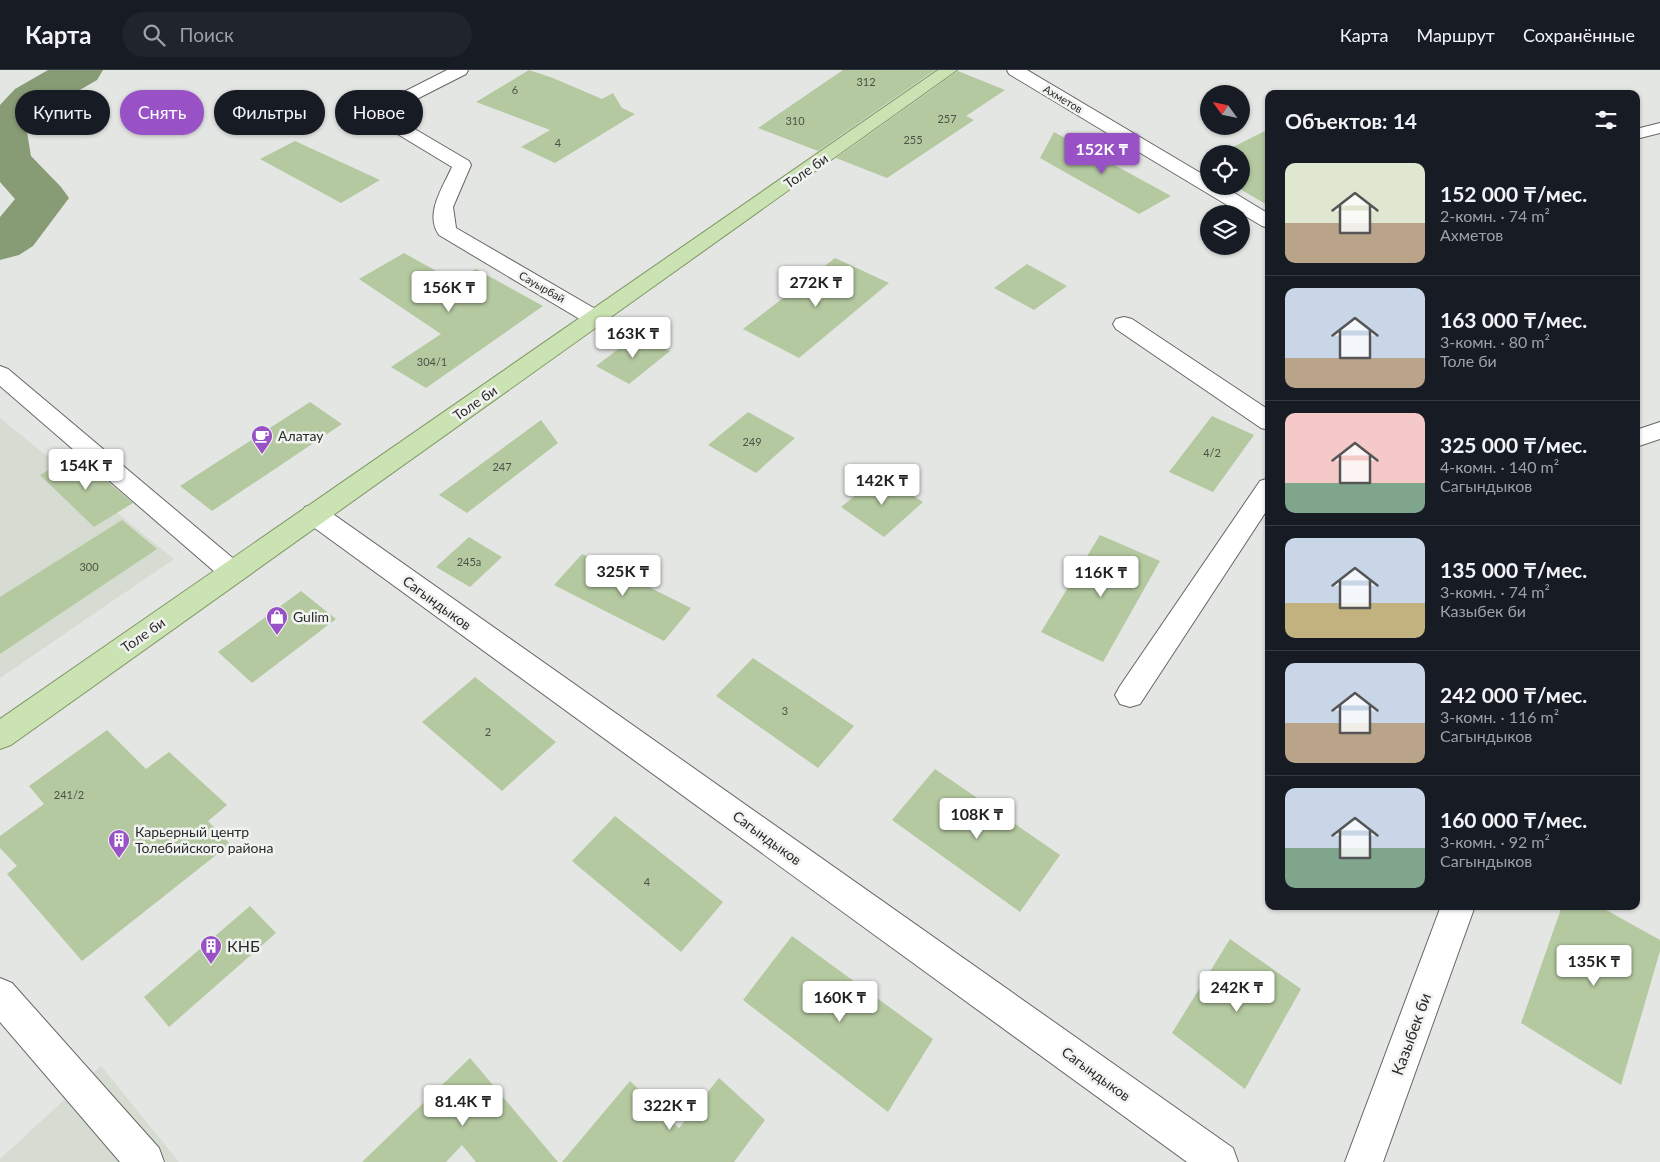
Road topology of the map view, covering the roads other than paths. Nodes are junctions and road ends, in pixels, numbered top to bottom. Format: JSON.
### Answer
{"nodes":[{"id":1,"x":460,"y":70,"type":"edge"},
{"id":2,"x":949,"y":70,"type":"edge"},
{"id":3,"x":1015,"y":70,"type":"edge"},
{"id":4,"x":1660,"y":128,"type":"edge"},
{"id":5,"x":1640,"y":133,"type":"edge"},
{"id":6,"x":1265,"y":219,"type":"edge"},
{"id":7,"x":596,"y":319,"type":"junction"},
{"id":8,"x":1124,"y":324,"type":"dead end"},
{"id":9,"x":0,"y":374,"type":"edge"},
{"id":10,"x":1265,"y":419,"type":"edge"},
{"id":11,"x":1660,"y":430,"type":"edge"},
{"id":12,"x":1640,"y":438,"type":"edge"},
{"id":13,"x":1265,"y":494,"type":"edge"},
{"id":14,"x":314,"y":514,"type":"junction"},
{"id":15,"x":232,"y":572,"type":"junction"},
{"id":16,"x":1130,"y":695,"type":"dead end"},
{"id":17,"x":0,"y":736,"type":"edge"},
{"id":18,"x":1457,"y":910,"type":"edge"},
{"id":19,"x":0,"y":995,"type":"edge"},
{"id":20,"x":146,"y":1162,"type":"edge"},
{"id":21,"x":1219,"y":1162,"type":"edge"},
{"id":22,"x":1364,"y":1162,"type":"edge"}],
"edges":[{"from":1,"to":7,"type":"street","name":"Сауырбай"},
{"from":2,"to":7,"type":"main road","name":"Толе би"},
{"from":3,"to":6,"type":"street","name":"Ахметов"},
{"from":4,"to":5,"type":"street"},
{"from":7,"to":14,"type":"main road","name":"Толе би"},
{"from":8,"to":10,"type":"street"},
{"from":9,"to":15,"type":"street"},
{"from":11,"to":12,"type":"street"},
{"from":13,"to":16,"type":"street"},
{"from":14,"to":15,"type":"main road","name":"Толе би"},
{"from":14,"to":21,"type":"street","name":"Сагындыков"},
{"from":15,"to":17,"type":"main road","name":"Толе би"},
{"from":18,"to":22,"type":"street","name":"Казыбек би"},
{"from":19,"to":20,"type":"street"}]}
